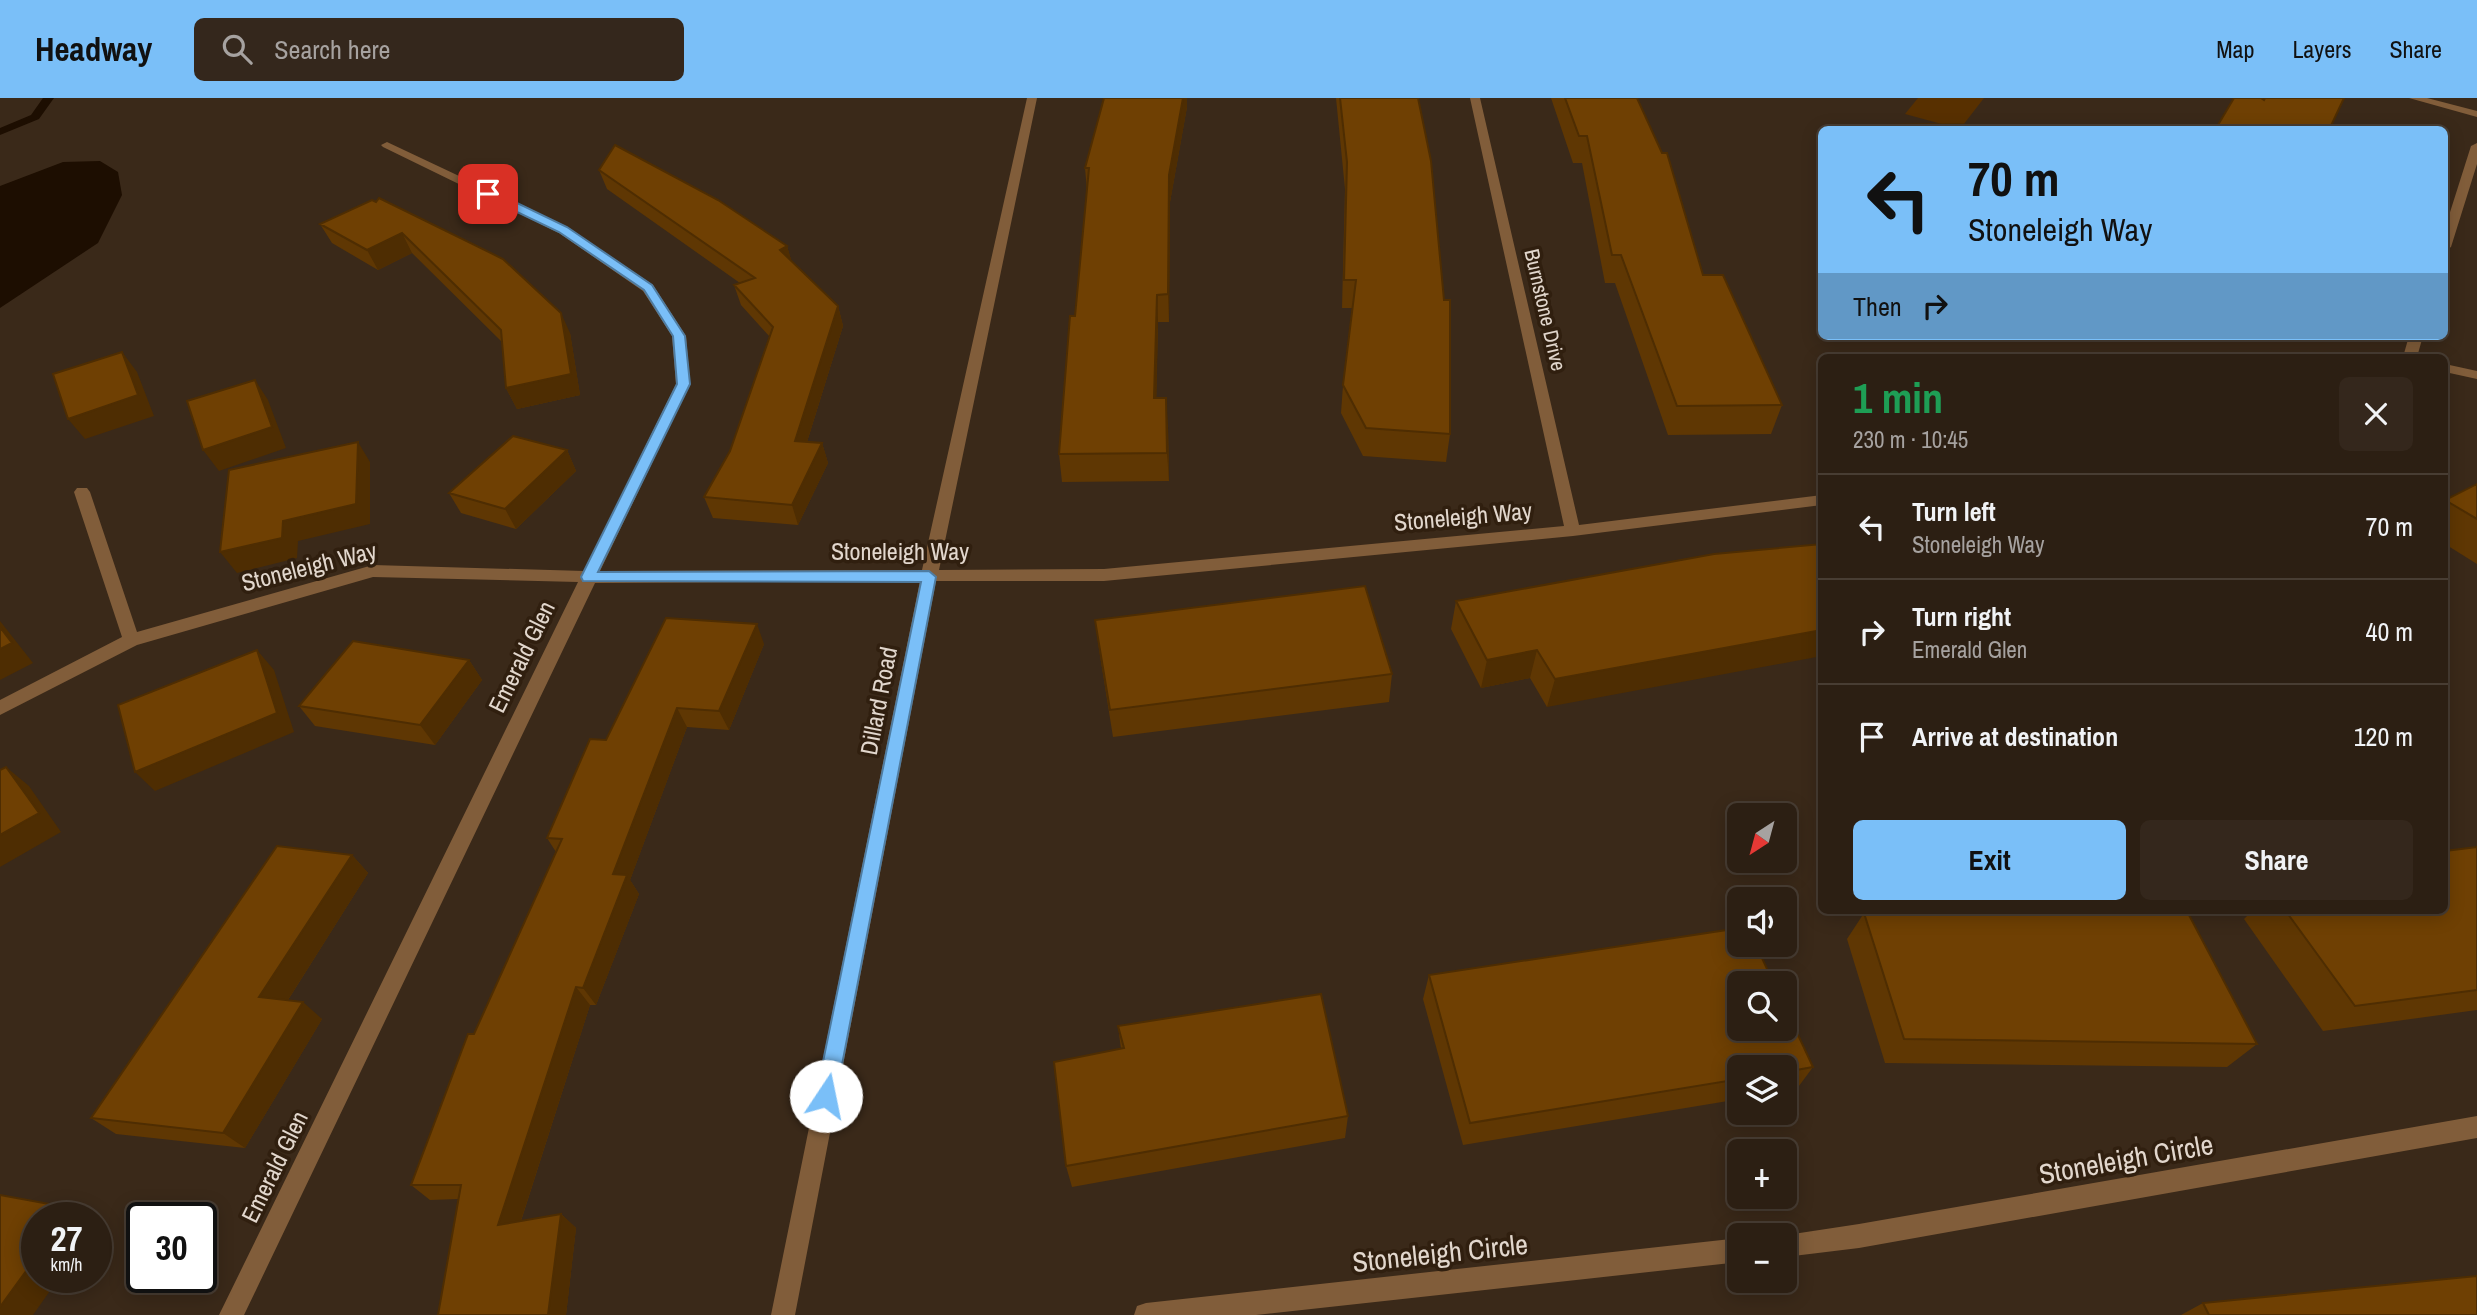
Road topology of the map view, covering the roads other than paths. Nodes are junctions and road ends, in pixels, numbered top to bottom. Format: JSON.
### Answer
{"nodes":[{"id":1,"x":1032,"y":98,"type":"edge"},
{"id":2,"x":1475,"y":98,"type":"edge"},
{"id":3,"x":2414,"y":98,"type":"edge"},
{"id":4,"x":2477,"y":114,"type":"edge"},
{"id":5,"x":387,"y":145,"type":"dead end"},
{"id":6,"x":2477,"y":146,"type":"edge"},
{"id":7,"x":2448,"y":238,"type":"edge"},
{"id":8,"x":2448,"y":369,"type":"edge"},
{"id":9,"x":2477,"y":376,"type":"edge"},
{"id":10,"x":82,"y":492,"type":"dead end"},
{"id":11,"x":1818,"y":500,"type":"edge"},
{"id":12,"x":1573,"y":531,"type":"junction"},
{"id":13,"x":588,"y":577,"type":"junction"},
{"id":14,"x":929,"y":577,"type":"junction"},
{"id":15,"x":131,"y":639,"type":"junction"},
{"id":16,"x":0,"y":708,"type":"edge"},
{"id":17,"x":2477,"y":1128,"type":"edge"},
{"id":18,"x":1797,"y":1244,"type":"edge"},
{"id":19,"x":1727,"y":1251,"type":"edge"},
{"id":20,"x":231,"y":1315,"type":"edge"},
{"id":21,"x":783,"y":1315,"type":"edge"},
{"id":22,"x":1146,"y":1315,"type":"edge"}],
"edges":[{"from":1,"to":14,"type":"street","name":"Dillard Road"},
{"from":2,"to":12,"type":"street","name":"Burnstone Drive"},
{"from":3,"to":4,"type":"street"},
{"from":5,"to":13,"type":"street","name":"Emerald Glen"},
{"from":6,"to":7,"type":"street"},
{"from":8,"to":9,"type":"street"},
{"from":10,"to":15,"type":"street"},
{"from":11,"to":12,"type":"street","name":"Stoneleigh Way"},
{"from":12,"to":14,"type":"street","name":"Stoneleigh Way"},
{"from":13,"to":14,"type":"street","name":"Stoneleigh Way"},
{"from":13,"to":15,"type":"street","name":"Stoneleigh Way"},
{"from":13,"to":20,"type":"street","name":"Emerald Glen"},
{"from":14,"to":21,"type":"street","name":"Dillard Road"},
{"from":15,"to":16,"type":"street","name":"Stoneleigh Way"},
{"from":17,"to":18,"type":"street","name":"Stoneleigh Circle"},
{"from":19,"to":22,"type":"street","name":"Stoneleigh Circle"}]}
